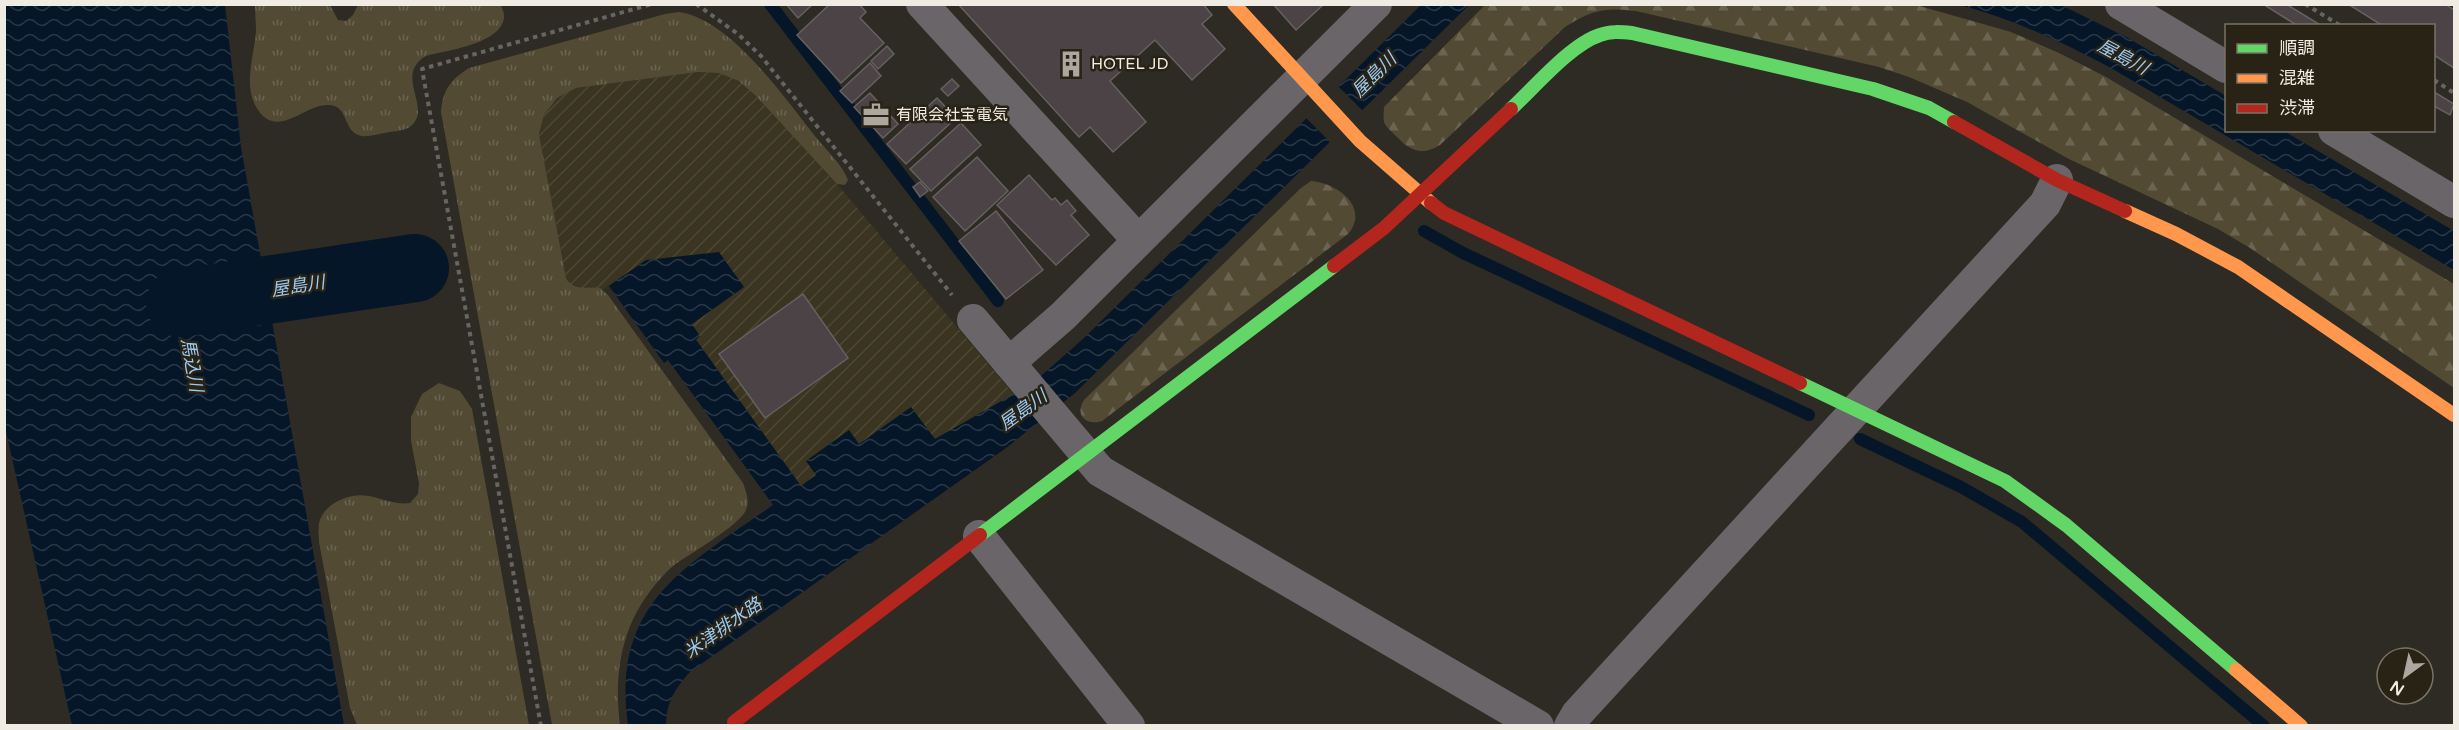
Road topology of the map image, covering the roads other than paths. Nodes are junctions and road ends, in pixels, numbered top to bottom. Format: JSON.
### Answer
{"nodes":[{"id":1,"x":922,"y":4,"type":"edge"},
{"id":2,"x":1234,"y":4,"type":"edge"},
{"id":3,"x":1376,"y":4,"type":"edge"},
{"id":4,"x":2121,"y":4,"type":"edge"},
{"id":5,"x":2225,"y":66,"type":"edge"},
{"id":6,"x":1309,"y":87,"type":"junction"},
{"id":7,"x":2337,"y":132,"type":"edge"},
{"id":8,"x":2057,"y":180,"type":"junction"},
{"id":9,"x":1419,"y":196,"type":"junction"},
{"id":10,"x":2454,"y":202,"type":"edge"},
{"id":11,"x":1138,"y":240,"type":"junction"},
{"id":12,"x":973,"y":320,"type":"road end"},
{"id":13,"x":1015,"y":369,"type":"junction"},
{"id":14,"x":1857,"y":409,"type":"junction"},
{"id":15,"x":2454,"y":415,"type":"edge"},
{"id":16,"x":1078,"y":446,"type":"junction"},
{"id":17,"x":979,"y":537,"type":"junction"},
{"id":18,"x":734,"y":722,"type":"dead end"},
{"id":19,"x":1129,"y":726,"type":"edge"},
{"id":20,"x":1538,"y":726,"type":"edge"},
{"id":21,"x":1570,"y":726,"type":"edge"},
{"id":22,"x":2301,"y":726,"type":"edge"}],
"edges":[{"from":1,"to":11,"type":"street"},
{"from":2,"to":6,"type":"street"},
{"from":3,"to":6,"type":"street"},
{"from":4,"to":5,"type":"street"},
{"from":6,"to":9,"type":"street"},
{"from":6,"to":11,"type":"street"},
{"from":7,"to":10,"type":"street"},
{"from":8,"to":9,"type":"street"},
{"from":8,"to":14,"type":"street"},
{"from":8,"to":15,"type":"street"},
{"from":9,"to":14,"type":"street"},
{"from":9,"to":16,"type":"street"},
{"from":11,"to":13,"type":"street"},
{"from":12,"to":13,"type":"street"},
{"from":13,"to":16,"type":"street"},
{"from":14,"to":21,"type":"street"},
{"from":14,"to":22,"type":"street"},
{"from":16,"to":17,"type":"street"},
{"from":16,"to":20,"type":"street"},
{"from":17,"to":18,"type":"street"},
{"from":17,"to":19,"type":"street"}]}
